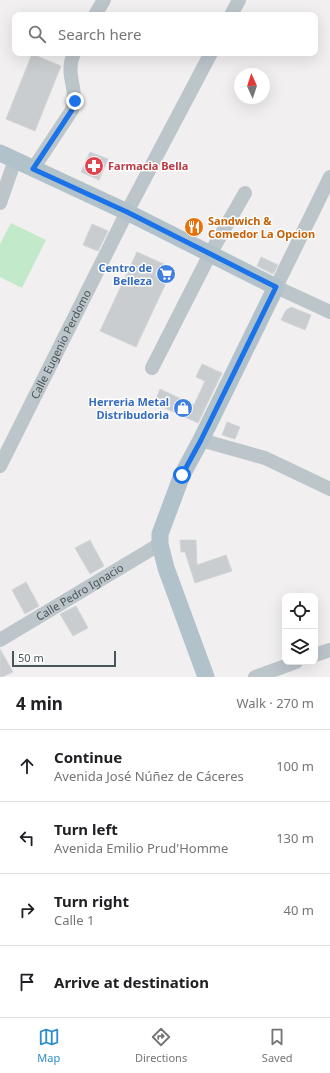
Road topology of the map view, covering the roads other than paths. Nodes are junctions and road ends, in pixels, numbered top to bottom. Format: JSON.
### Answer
{"nodes":[{"id":1,"x":104,"y":0,"type":"edge"},
{"id":2,"x":239,"y":0,"type":"edge"},
{"id":3,"x":96,"y":12,"type":"edge"},
{"id":4,"x":233,"y":12,"type":"edge"},
{"id":5,"x":73,"y":56,"type":"edge"},
{"id":6,"x":209,"y":56,"type":"edge"},
{"id":7,"x":7,"y":156,"type":"edge"},
{"id":8,"x":33,"y":169,"type":"junction"},
{"id":9,"x":330,"y":177,"type":"edge"},
{"id":10,"x":245,"y":193,"type":"dead end"},
{"id":11,"x":0,"y":203,"type":"edge"},
{"id":12,"x":127,"y":212,"type":"junction"},
{"id":13,"x":210,"y":254,"type":"junction"},
{"id":14,"x":276,"y":287,"type":"junction"},
{"id":15,"x":330,"y":312,"type":"edge"},
{"id":16,"x":152,"y":368,"type":"dead end"},
{"id":17,"x":201,"y":440,"type":"junction"},
{"id":18,"x":0,"y":466,"type":"edge"},
{"id":19,"x":330,"y":489,"type":"edge"},
{"id":20,"x":160,"y":544,"type":"junction"},
{"id":21,"x":0,"y":640,"type":"edge"},
{"id":22,"x":330,"y":650,"type":"edge"},
{"id":23,"x":318,"y":654,"type":"edge"},
{"id":24,"x":288,"y":665,"type":"edge"},
{"id":25,"x":206,"y":677,"type":"edge"},
{"id":26,"x":255,"y":677,"type":"edge"}],
"edges":[{"from":1,"to":3,"type":"street"},
{"from":2,"to":4,"type":"street"},
{"from":5,"to":8,"type":"street"},
{"from":6,"to":12,"type":"street","name":"Calle Eugenio Perdomo"},
{"from":7,"to":8,"type":"main road"},
{"from":7,"to":11,"type":"street"},
{"from":8,"to":12,"type":"main road"},
{"from":9,"to":14,"type":"street"},
{"from":10,"to":13,"type":"street"},
{"from":12,"to":13,"type":"main road"},
{"from":12,"to":18,"type":"street","name":"Calle Eugenio Perdomo"},
{"from":13,"to":14,"type":"main road"},
{"from":13,"to":16,"type":"street"},
{"from":14,"to":15,"type":"street"},
{"from":14,"to":17,"type":"main road"},
{"from":17,"to":19,"type":"street"},
{"from":17,"to":20,"type":"main road"},
{"from":20,"to":21,"type":"street","name":"Calle Pedro Ignacio"},
{"from":20,"to":25,"type":"main road"},
{"from":22,"to":23,"type":"street"},
{"from":24,"to":26,"type":"street"}]}
